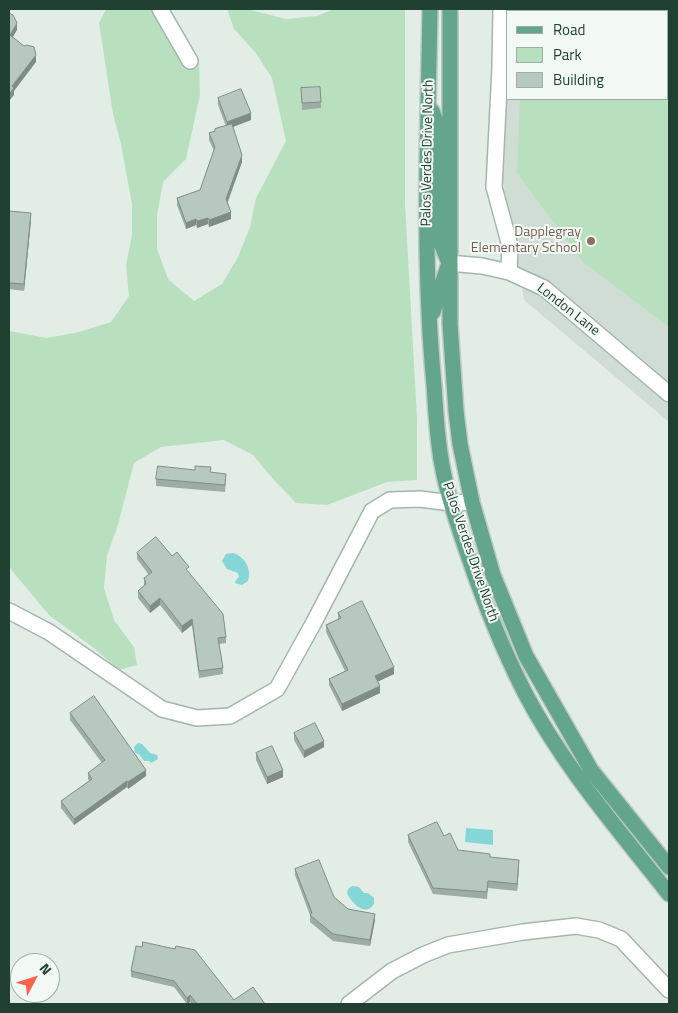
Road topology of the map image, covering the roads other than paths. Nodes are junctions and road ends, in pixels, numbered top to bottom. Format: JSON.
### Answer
{"nodes":[{"id":1,"x":160,"y":9,"type":"edge"},
{"id":2,"x":430,"y":9,"type":"edge"},
{"id":3,"x":450,"y":9,"type":"edge"},
{"id":4,"x":501,"y":9,"type":"edge"},
{"id":5,"x":190,"y":61,"type":"dead end"},
{"id":6,"x":429,"y":100,"type":"junction"},
{"id":7,"x":449,"y":263,"type":"junction"},
{"id":8,"x":509,"y":272,"type":"junction"},
{"id":9,"x":429,"y":332,"type":"junction"},
{"id":10,"x":669,"y":394,"type":"edge"},
{"id":11,"x":472,"y":502,"type":"junction"},
{"id":12,"x":450,"y":504,"type":"junction"},
{"id":13,"x":9,"y":611,"type":"edge"},
{"id":14,"x":669,"y":867,"type":"edge"},
{"id":15,"x":669,"y":894,"type":"edge"},
{"id":16,"x":669,"y":990,"type":"edge"},
{"id":17,"x":349,"y":1004,"type":"edge"}],
"edges":[{"from":1,"to":5,"type":"lane"},
{"from":2,"to":6,"type":"main road","name":"Palos Verdes Drive North"},
{"from":3,"to":7,"type":"main road","name":"Palos Verdes Drive North"},
{"from":4,"to":8,"type":"lane"},
{"from":6,"to":7,"type":"main road"},
{"from":6,"to":9,"type":"main road","name":"Palos Verdes Drive North"},
{"from":7,"to":8,"type":"lane","name":"London Lane"},
{"from":7,"to":9,"type":"main road"},
{"from":7,"to":11,"type":"main road","name":"Palos Verdes Drive North"},
{"from":8,"to":10,"type":"lane","name":"London Lane"},
{"from":9,"to":12,"type":"main road","name":"Palos Verdes Drive North"},
{"from":11,"to":12,"type":"lane"},
{"from":11,"to":14,"type":"main road","name":"Palos Verdes Drive North"},
{"from":12,"to":13,"type":"lane"},
{"from":12,"to":15,"type":"main road","name":"Palos Verdes Drive North"},
{"from":16,"to":17,"type":"lane"}]}
